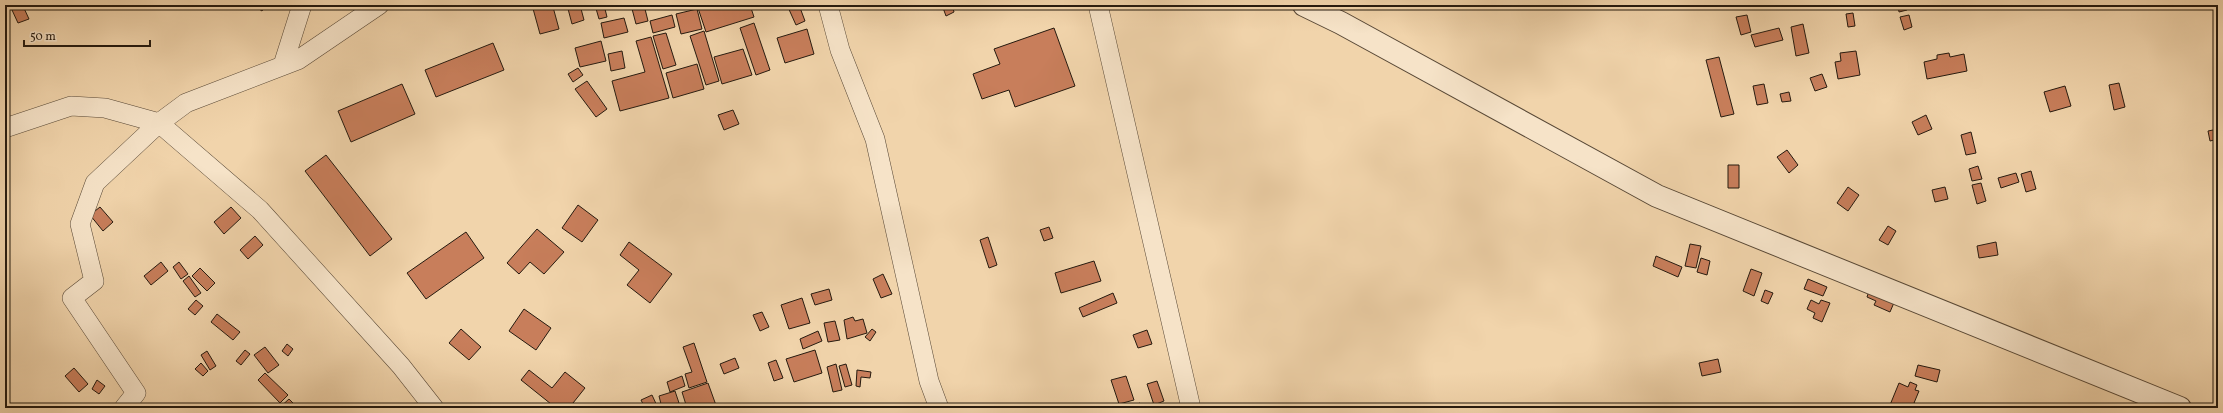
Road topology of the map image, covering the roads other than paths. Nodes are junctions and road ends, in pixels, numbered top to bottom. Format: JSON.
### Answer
{"nodes":[{"id":1,"x":302,"y":5,"type":"edge"},
{"id":2,"x":379,"y":5,"type":"edge"},
{"id":3,"x":828,"y":5,"type":"edge"},
{"id":4,"x":1098,"y":5,"type":"edge"},
{"id":5,"x":1304,"y":5,"type":"edge"},
{"id":6,"x":283,"y":65,"type":"junction"},
{"id":7,"x":159,"y":123,"type":"junction"},
{"id":8,"x":5,"y":128,"type":"edge"},
{"id":9,"x":124,"y":408,"type":"edge"},
{"id":10,"x":434,"y":408,"type":"edge"},
{"id":11,"x":939,"y":408,"type":"edge"},
{"id":12,"x":1191,"y":408,"type":"edge"},
{"id":13,"x":2180,"y":408,"type":"edge"}],
"edges":[{"from":1,"to":6,"type":"street"},
{"from":2,"to":6,"type":"street"},
{"from":3,"to":11,"type":"street"},
{"from":4,"to":12,"type":"street"},
{"from":5,"to":13,"type":"street"},
{"from":6,"to":7,"type":"street"},
{"from":7,"to":8,"type":"street"},
{"from":7,"to":9,"type":"street"},
{"from":7,"to":10,"type":"street"}]}
